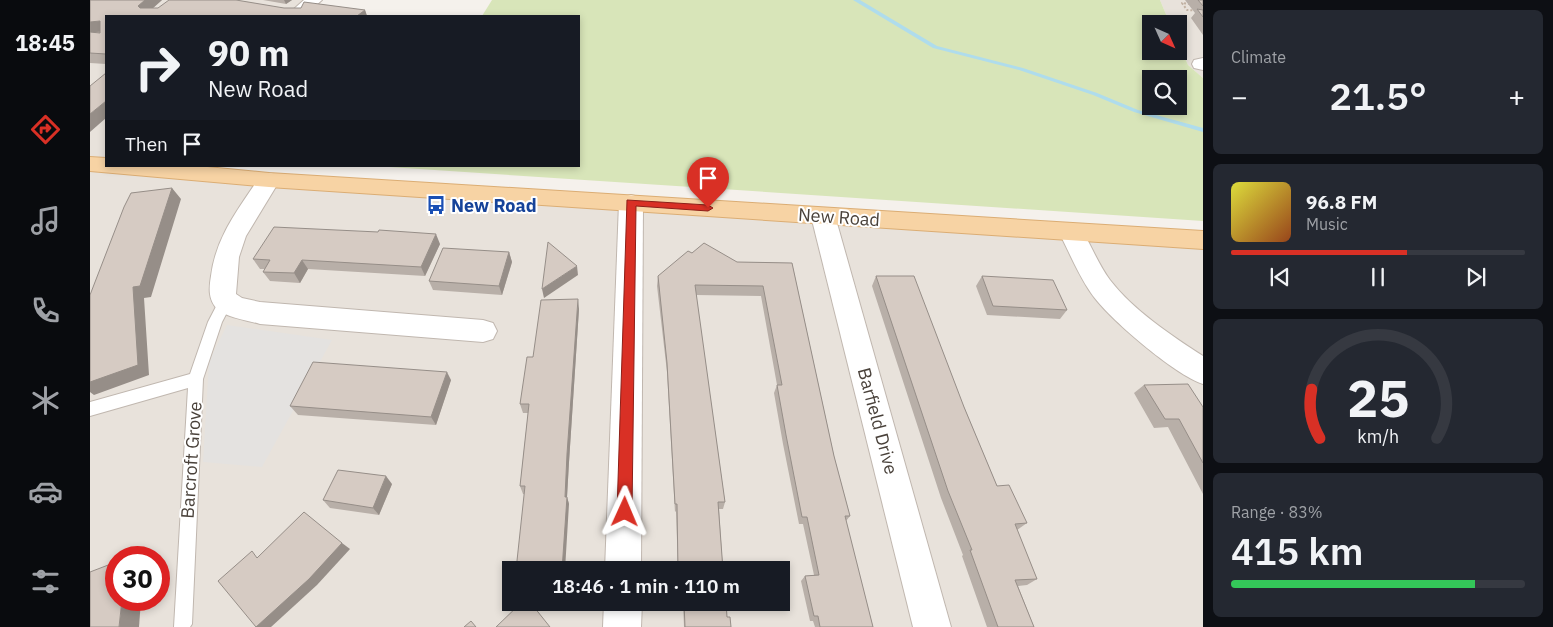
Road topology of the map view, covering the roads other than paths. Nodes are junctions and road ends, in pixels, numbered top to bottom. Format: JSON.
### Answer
{"nodes":[{"id":1,"x":314,"y":0,"type":"edge"},
{"id":2,"x":291,"y":13,"type":"edge"},
{"id":3,"x":132,"y":167,"type":"edge"},
{"id":4,"x":269,"y":180,"type":"junction"},
{"id":5,"x":631,"y":203,"type":"junction"},
{"id":6,"x":823,"y":216,"type":"junction"},
{"id":7,"x":1071,"y":232,"type":"junction"},
{"id":8,"x":1203,"y":240,"type":"edge"},
{"id":9,"x":226,"y":301,"type":"junction"},
{"id":10,"x":483,"y":331,"type":"dead end"},
{"id":11,"x":1203,"y":372,"type":"edge"},
{"id":12,"x":196,"y":378,"type":"junction"},
{"id":13,"x":90,"y":409,"type":"edge"},
{"id":14,"x":623,"y":561,"type":"edge"},
{"id":15,"x":623,"y":611,"type":"edge"},
{"id":16,"x":182,"y":624,"type":"dead end"},
{"id":17,"x":622,"y":627,"type":"edge"},
{"id":18,"x":932,"y":627,"type":"edge"}],
"edges":[{"from":1,"to":2,"type":"street"},
{"from":3,"to":4,"type":"main road","name":"New Road"},
{"from":4,"to":5,"type":"main road","name":"New Road"},
{"from":4,"to":9,"type":"street"},
{"from":5,"to":6,"type":"main road","name":"New Road"},
{"from":5,"to":14,"type":"street"},
{"from":6,"to":7,"type":"main road","name":"New Road"},
{"from":6,"to":18,"type":"street","name":"Barfield Drive"},
{"from":7,"to":8,"type":"main road","name":"New Road"},
{"from":7,"to":11,"type":"street"},
{"from":9,"to":10,"type":"street"},
{"from":9,"to":12,"type":"lane","name":"Barcroft Grove"},
{"from":12,"to":13,"type":"lane"},
{"from":12,"to":16,"type":"lane","name":"Barcroft Grove"},
{"from":15,"to":17,"type":"street"}]}
